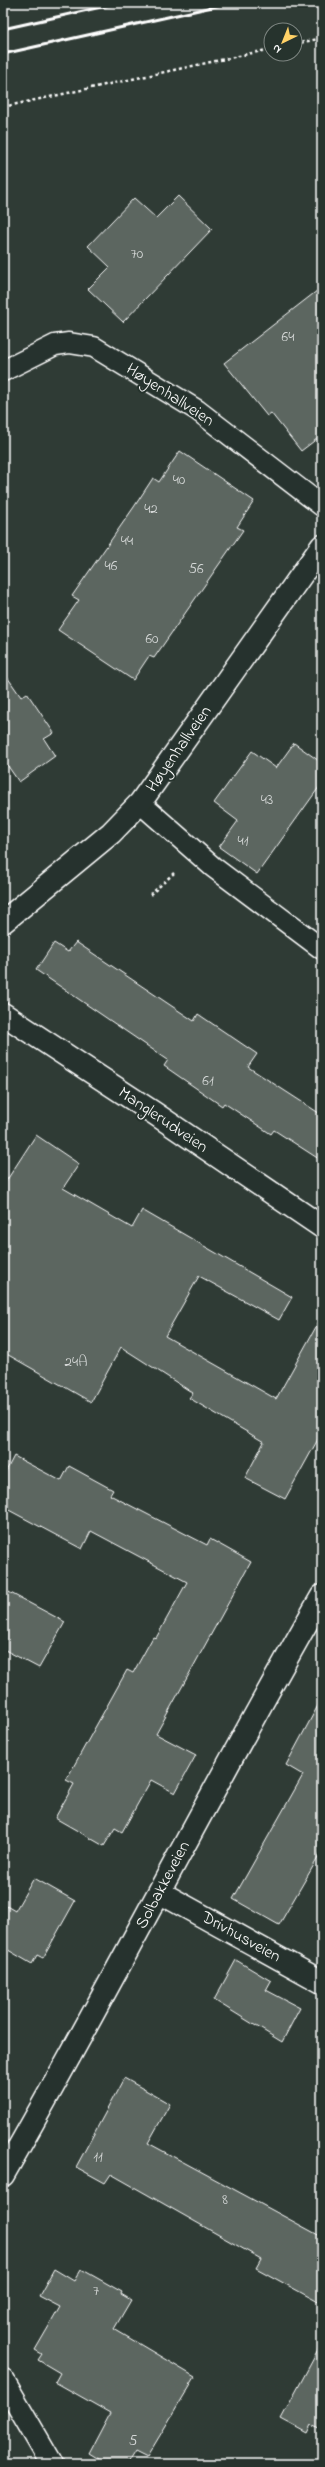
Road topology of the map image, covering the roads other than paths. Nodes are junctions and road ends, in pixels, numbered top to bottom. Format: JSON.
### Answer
{"nodes":[{"id":1,"x":3,"y":371,"type":"edge"},
{"id":2,"x":322,"y":506,"type":"edge"},
{"id":3,"x":322,"y":546,"type":"edge"},
{"id":4,"x":140,"y":803,"type":"junction"},
{"id":5,"x":3,"y":922,"type":"edge"},
{"id":6,"x":322,"y":949,"type":"edge"},
{"id":7,"x":3,"y":1014,"type":"edge"},
{"id":8,"x":322,"y":1227,"type":"edge"},
{"id":9,"x":322,"y":1596,"type":"edge"},
{"id":10,"x":159,"y":1892,"type":"junction"},
{"id":11,"x":322,"y":1982,"type":"edge"},
{"id":12,"x":3,"y":2175,"type":"edge"},
{"id":13,"x":3,"y":2380,"type":"edge"},
{"id":14,"x":52,"y":2464,"type":"edge"}],
"edges":[{"from":1,"to":2,"type":"lane","name":"Høyenhallveien"},
{"from":3,"to":4,"type":"street","name":"Høyenhallveien"},
{"from":4,"to":5,"type":"street","name":"Høyenhallveien"},
{"from":4,"to":6,"type":"lane"},
{"from":7,"to":8,"type":"street","name":"Manglerudveien"},
{"from":9,"to":10,"type":"street","name":"Solbakkeveien"},
{"from":10,"to":11,"type":"street","name":"Drivhusveien"},
{"from":10,"to":12,"type":"street","name":"Solbakkeveien"},
{"from":13,"to":14,"type":"street"}]}
